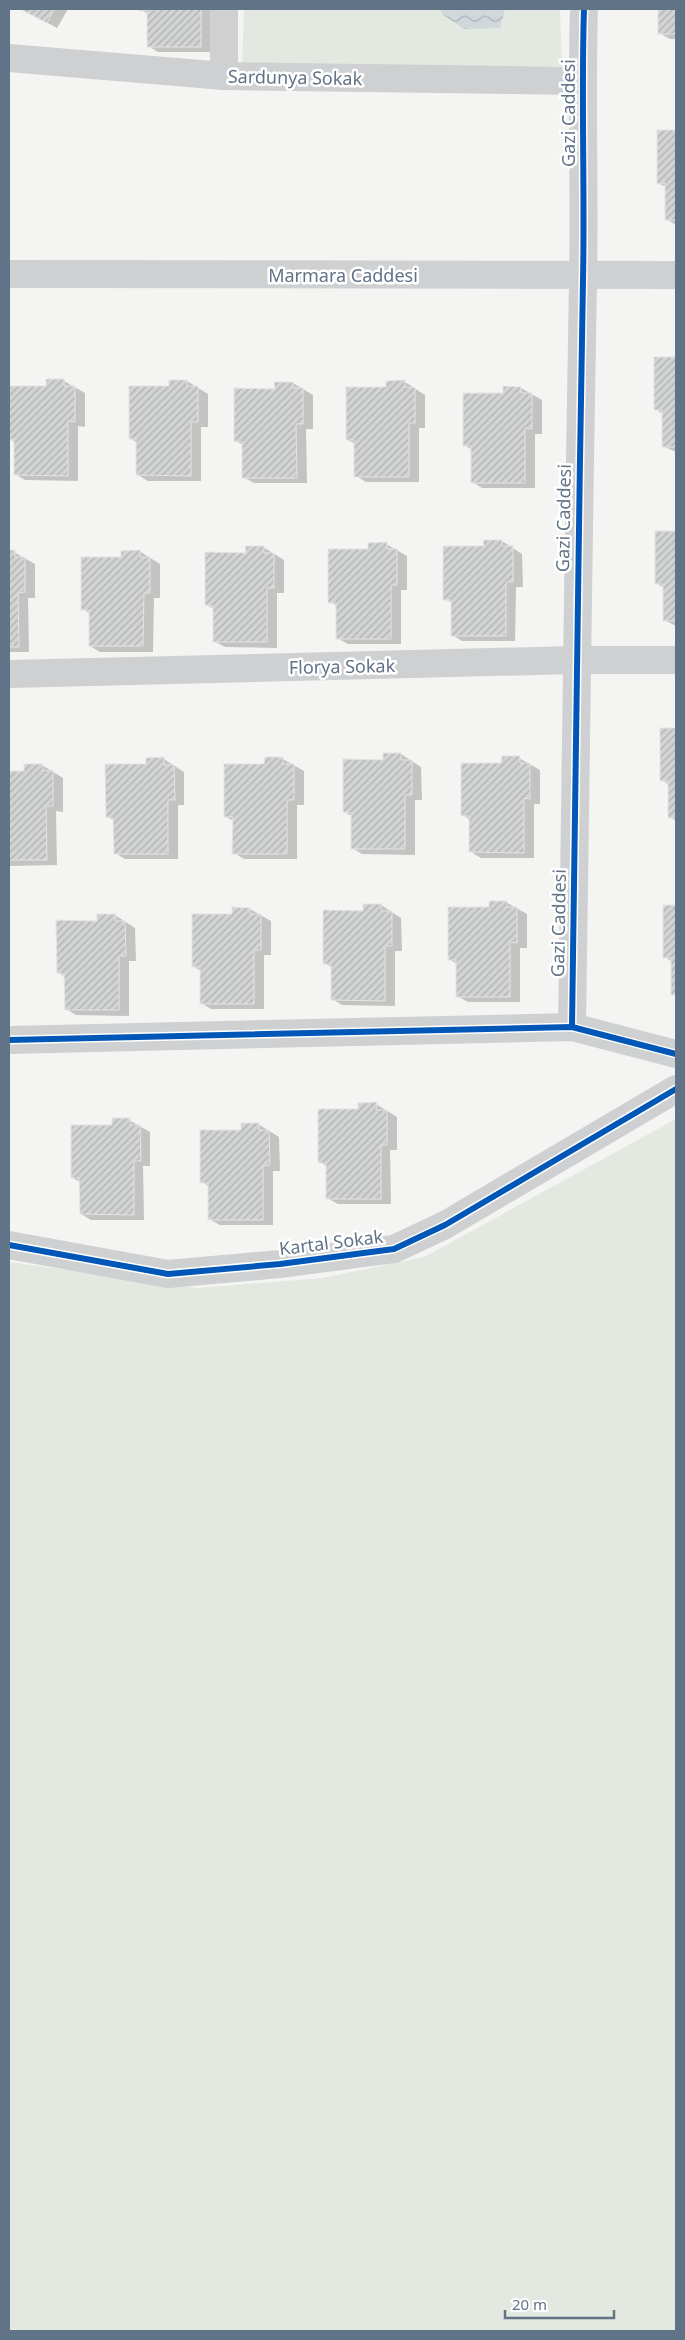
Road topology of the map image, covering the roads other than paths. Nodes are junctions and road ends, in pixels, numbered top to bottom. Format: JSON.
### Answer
{"nodes":[{"id":1,"x":224,"y":9,"type":"edge"},
{"id":2,"x":584,"y":9,"type":"edge"},
{"id":3,"x":9,"y":58,"type":"edge"},
{"id":4,"x":224,"y":76,"type":"junction"},
{"id":5,"x":582,"y":81,"type":"junction"},
{"id":6,"x":9,"y":274,"type":"edge"},
{"id":7,"x":676,"y":275,"type":"edge"},
{"id":8,"x":584,"y":276,"type":"junction"},
{"id":9,"x":575,"y":660,"type":"junction"},
{"id":10,"x":676,"y":660,"type":"edge"},
{"id":11,"x":9,"y":674,"type":"edge"},
{"id":12,"x":572,"y":1027,"type":"junction"},
{"id":13,"x":9,"y":1040,"type":"edge"},
{"id":14,"x":676,"y":1054,"type":"edge"},
{"id":15,"x":676,"y":1089,"type":"edge"},
{"id":16,"x":9,"y":1245,"type":"edge"}],
"edges":[{"from":1,"to":4,"type":"street"},
{"from":2,"to":5,"type":"street","name":"Gazi Caddesi"},
{"from":3,"to":4,"type":"street","name":"Sardunya Sokak"},
{"from":4,"to":5,"type":"street","name":"Sardunya Sokak"},
{"from":5,"to":8,"type":"street","name":"Gazi Caddesi"},
{"from":6,"to":8,"type":"street","name":"Marmara Caddesi"},
{"from":7,"to":8,"type":"street","name":"Marmara Caddesi"},
{"from":8,"to":9,"type":"street","name":"Gazi Caddesi"},
{"from":9,"to":10,"type":"street","name":"Florya Sokak"},
{"from":9,"to":11,"type":"street","name":"Florya Sokak"},
{"from":9,"to":12,"type":"street","name":"Gazi Caddesi"},
{"from":12,"to":13,"type":"street"},
{"from":12,"to":14,"type":"street"},
{"from":15,"to":16,"type":"street","name":"Kartal Sokak"}]}
